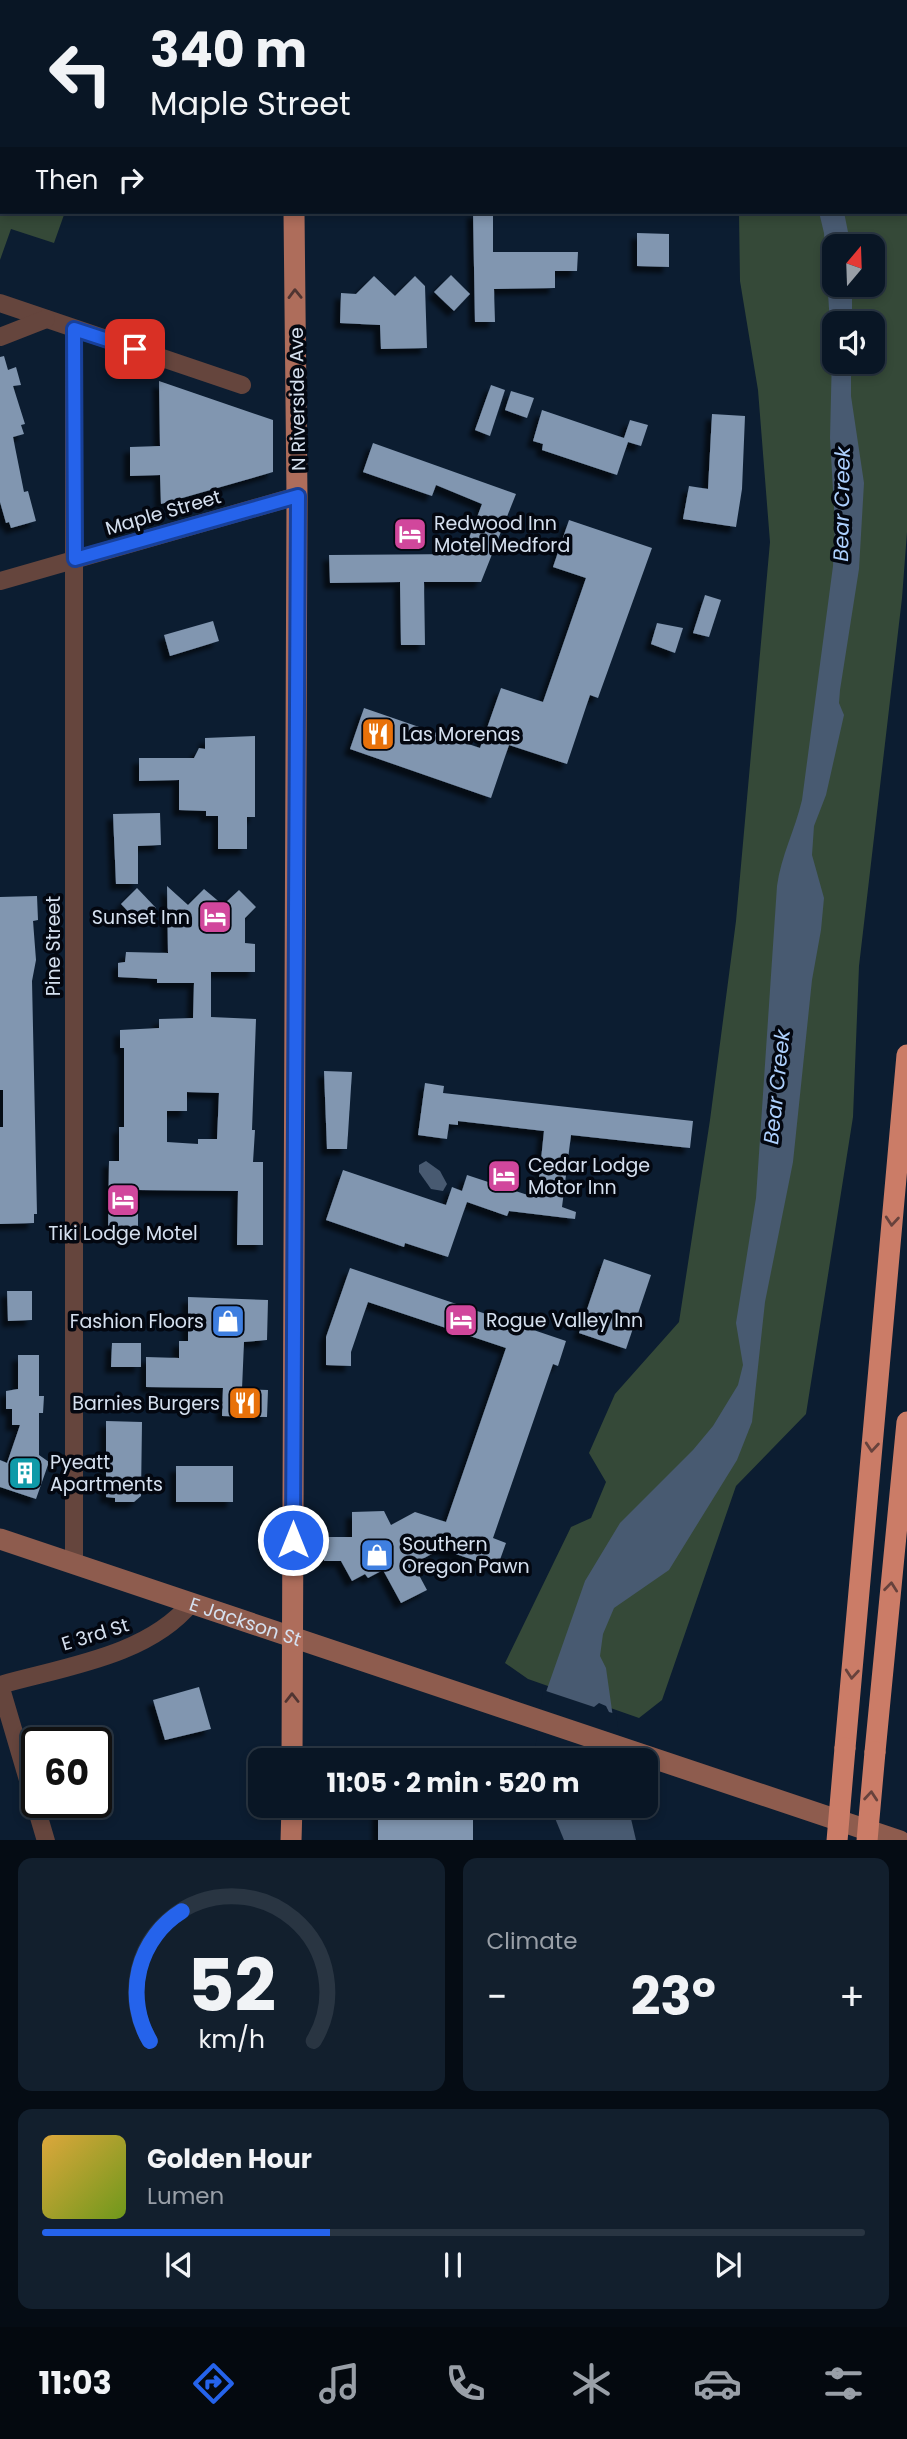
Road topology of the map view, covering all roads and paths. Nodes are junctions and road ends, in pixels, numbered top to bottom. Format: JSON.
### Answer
{"nodes":[{"id":1,"x":294,"y":214,"type":"edge"},
{"id":2,"x":0,"y":303,"type":"edge"},
{"id":3,"x":46,"y":319,"type":"junction"},
{"id":4,"x":74,"y":329,"type":"junction"},
{"id":5,"x":0,"y":337,"type":"edge"},
{"id":6,"x":242,"y":385,"type":"dead end"},
{"id":7,"x":298,"y":496,"type":"junction"},
{"id":8,"x":75,"y":559,"type":"junction"},
{"id":9,"x":0,"y":581,"type":"edge"},
{"id":10,"x":907,"y":1055,"type":"edge"},
{"id":11,"x":907,"y":1422,"type":"edge"},
{"id":12,"x":0,"y":1539,"type":"edge"},
{"id":13,"x":74,"y":1564,"type":"junction"},
{"id":14,"x":191,"y":1602,"type":"junction"},
{"id":15,"x":292,"y":1636,"type":"junction"},
{"id":16,"x":0,"y":1685,"type":"edge"},
{"id":17,"x":292,"y":1748,"type":"edge"},
{"id":18,"x":292,"y":1818,"type":"edge"},
{"id":19,"x":46,"y":1840,"type":"edge"},
{"id":20,"x":291,"y":1840,"type":"edge"},
{"id":21,"x":837,"y":1840,"type":"edge"},
{"id":22,"x":867,"y":1840,"type":"edge"},
{"id":23,"x":900,"y":1840,"type":"edge"}],
"edges":[{"from":7,"to":1,"type":"main road","name":"N Riverside Ave","one_way":true},
{"from":2,"to":3,"type":"street"},
{"from":3,"to":4,"type":"street"},
{"from":3,"to":5,"type":"street"},
{"from":4,"to":6,"type":"street"},
{"from":4,"to":8,"type":"street","name":"Pine Street"},
{"from":7,"to":8,"type":"street","name":"Maple Street"},
{"from":7,"to":15,"type":"main road","name":"N Riverside Ave"},
{"from":8,"to":9,"type":"street","name":"Maple Street"},
{"from":8,"to":13,"type":"street","name":"Pine Street"},
{"from":10,"to":21,"type":"highway","one_way":true,"bridge":true},
{"from":22,"to":11,"type":"highway","one_way":true,"bridge":true},
{"from":12,"to":13,"type":"main road","name":"E Jackson St"},
{"from":13,"to":14,"type":"main road","name":"E Jackson St"},
{"from":14,"to":15,"type":"main road","name":"E Jackson St"},
{"from":14,"to":16,"type":"street","name":"E 3rd St"},
{"from":17,"to":15,"type":"main road","name":"N Riverside Ave","one_way":true},
{"from":15,"to":23,"type":"main road","name":"E Jackson St"},
{"from":16,"to":19,"type":"street"},
{"from":18,"to":20,"type":"main road"}]}
